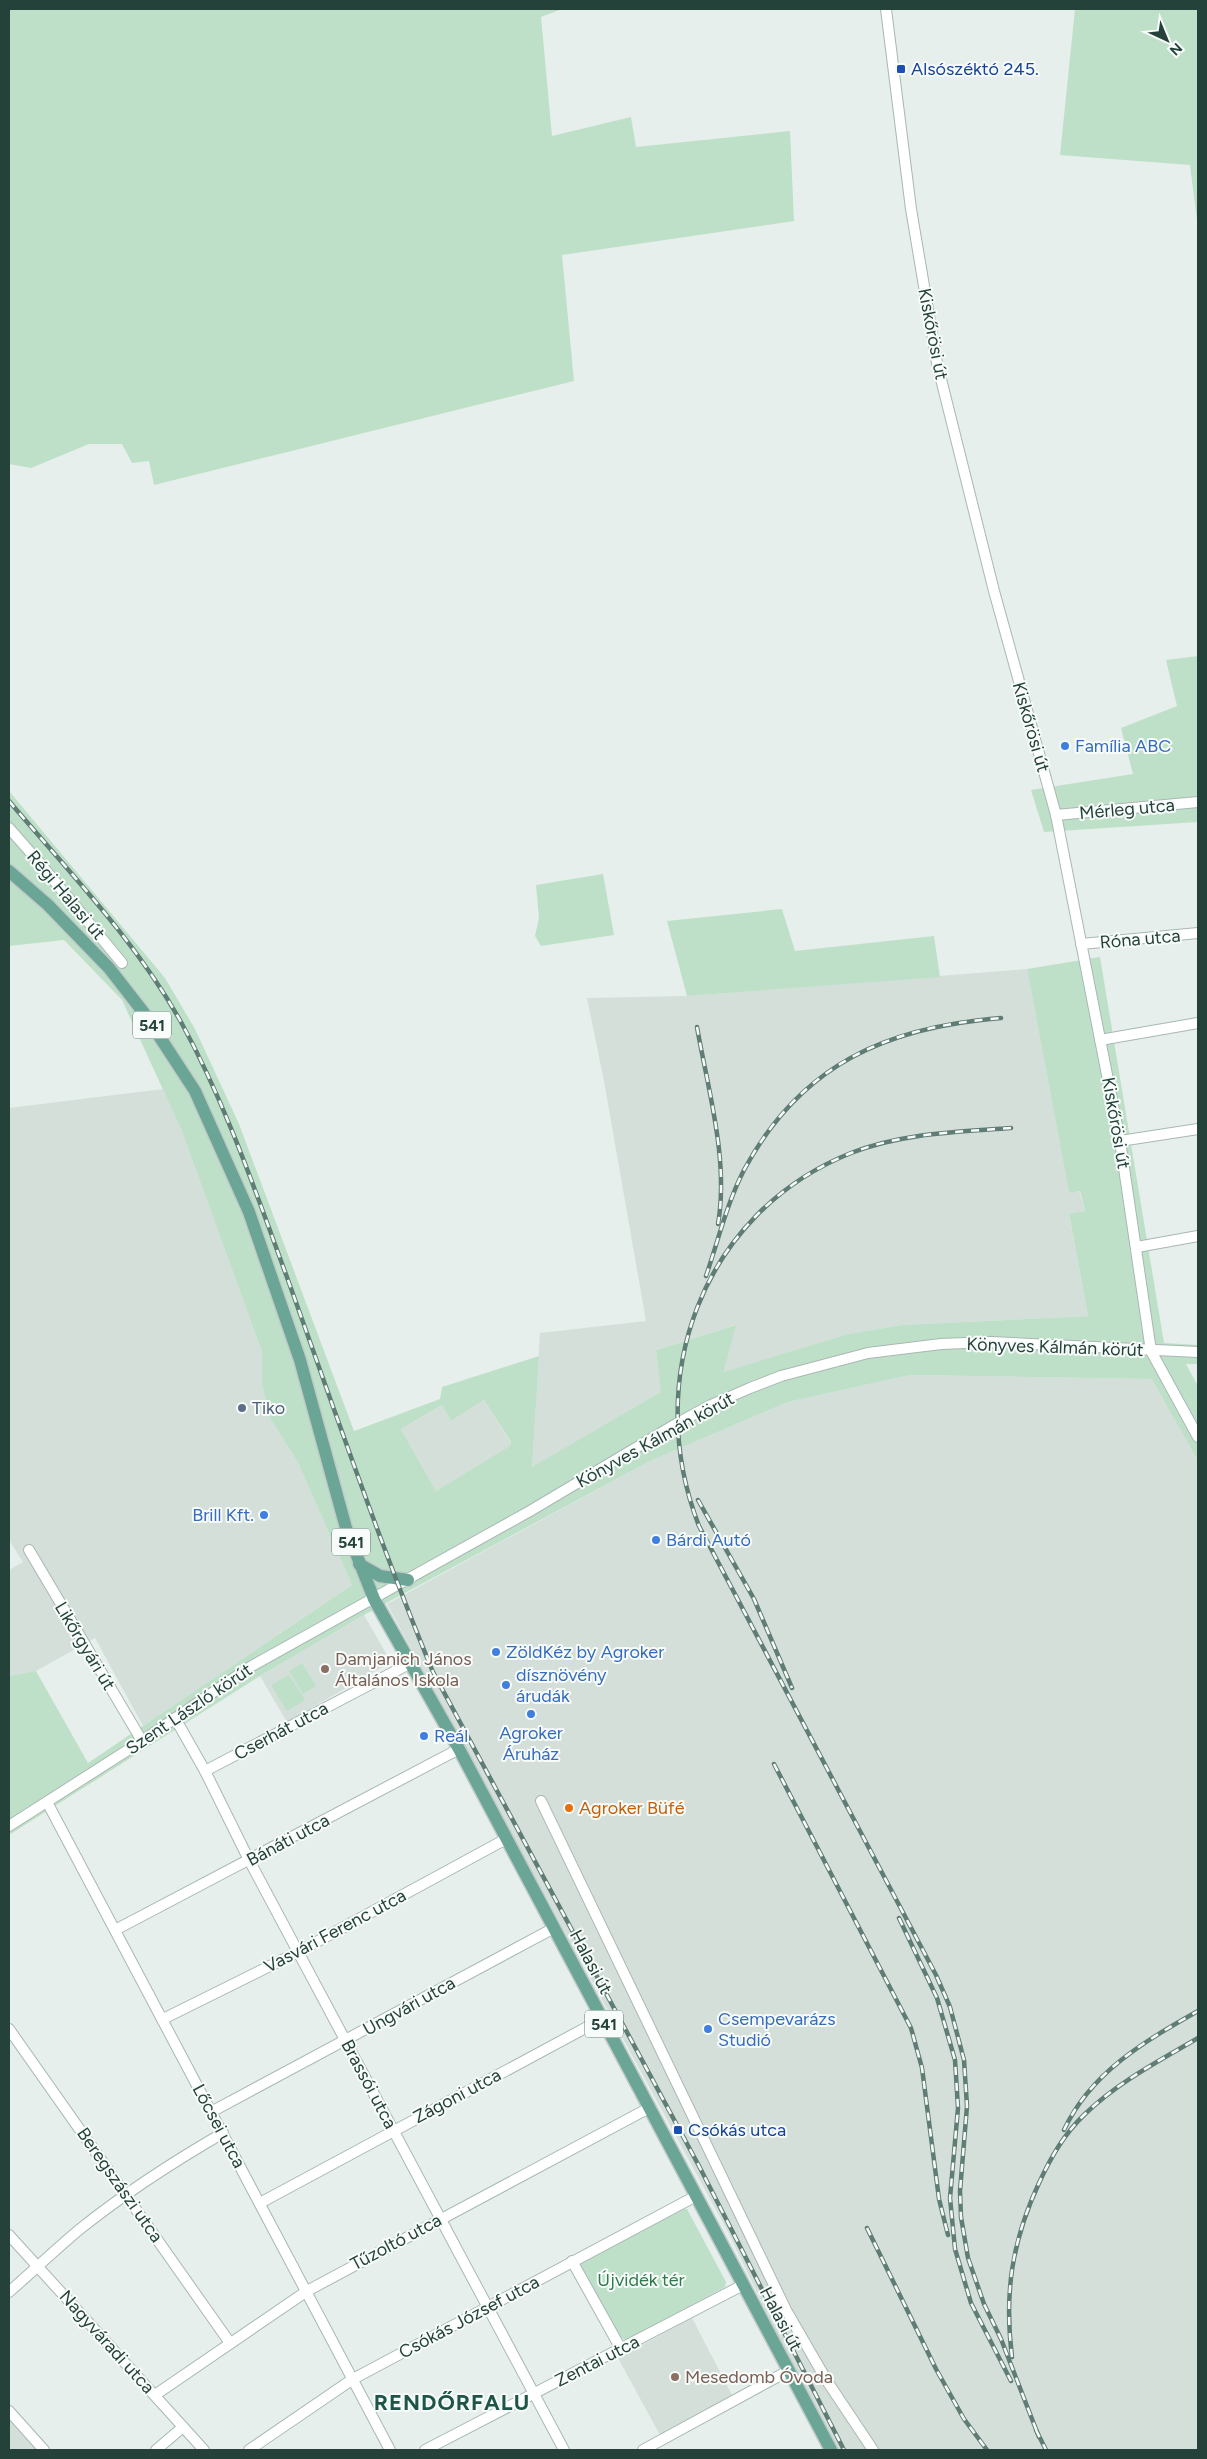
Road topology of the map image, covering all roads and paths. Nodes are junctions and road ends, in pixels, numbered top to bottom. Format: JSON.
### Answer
{"nodes":[{"id":1,"x":886,"y":9,"type":"edge"},
{"id":2,"x":1198,"y":802,"type":"edge"},
{"id":3,"x":1056,"y":815,"type":"junction"},
{"id":4,"x":9,"y":828,"type":"edge"},
{"id":5,"x":9,"y":871,"type":"edge"},
{"id":6,"x":1198,"y":933,"type":"edge"},
{"id":7,"x":1081,"y":944,"type":"junction"},
{"id":8,"x":122,"y":963,"type":"dead end"},
{"id":9,"x":1198,"y":1023,"type":"edge"},
{"id":10,"x":1100,"y":1040,"type":"junction"},
{"id":11,"x":1198,"y":1128,"type":"edge"},
{"id":12,"x":1120,"y":1141,"type":"junction"},
{"id":13,"x":1198,"y":1236,"type":"edge"},
{"id":14,"x":1137,"y":1247,"type":"junction"},
{"id":15,"x":1151,"y":1351,"type":"junction"},
{"id":16,"x":1198,"y":1352,"type":"edge"},
{"id":17,"x":1198,"y":1437,"type":"edge"},
{"id":18,"x":29,"y":1550,"type":"dead end"},
{"id":19,"x":359,"y":1564,"type":"junction"},
{"id":20,"x":408,"y":1580,"type":"junction"},
{"id":21,"x":374,"y":1599,"type":"junction"},
{"id":22,"x":409,"y":1664,"type":"junction"},
{"id":23,"x":175,"y":1718,"type":"junction"},
{"id":24,"x":142,"y":1741,"type":"junction"},
{"id":25,"x":458,"y":1750,"type":"junction"},
{"id":26,"x":205,"y":1771,"type":"junction"},
{"id":27,"x":48,"y":1802,"type":"junction"},
{"id":28,"x":541,"y":1802,"type":"dead end"},
{"id":29,"x":9,"y":1826,"type":"edge"},
{"id":30,"x":506,"y":1839,"type":"junction"},
{"id":31,"x":249,"y":1860,"type":"junction"},
{"id":32,"x":554,"y":1928,"type":"junction"},
{"id":33,"x":116,"y":1930,"type":"junction"},
{"id":34,"x":298,"y":1952,"type":"junction"},
{"id":35,"x":602,"y":2019,"type":"junction"},
{"id":36,"x":163,"y":2020,"type":"junction"},
{"id":37,"x":9,"y":2029,"type":"edge"},
{"id":38,"x":345,"y":2040,"type":"junction"},
{"id":39,"x":649,"y":2108,"type":"junction"},
{"id":40,"x":212,"y":2112,"type":"junction"},
{"id":41,"x":393,"y":2130,"type":"junction"},
{"id":42,"x":223,"y":2133,"type":"junction"},
{"id":43,"x":127,"y":2194,"type":"junction"},
{"id":44,"x":696,"y":2196,"type":"junction"},
{"id":45,"x":260,"y":2203,"type":"junction"},
{"id":46,"x":440,"y":2218,"type":"junction"},
{"id":47,"x":9,"y":2234,"type":"edge"},
{"id":48,"x":572,"y":2261,"type":"junction"},
{"id":49,"x":38,"y":2266,"type":"junction"},
{"id":50,"x":743,"y":2285,"type":"junction"},
{"id":51,"x":307,"y":2291,"type":"junction"},
{"id":52,"x":9,"y":2292,"type":"edge"},
{"id":53,"x":489,"y":2306,"type":"junction"},
{"id":54,"x":230,"y":2343,"type":"junction"},
{"id":55,"x":621,"y":2349,"type":"junction"},
{"id":56,"x":788,"y":2371,"type":"junction"},
{"id":57,"x":353,"y":2379,"type":"junction"},
{"id":58,"x":535,"y":2394,"type":"junction"},
{"id":59,"x":155,"y":2395,"type":"junction"},
{"id":60,"x":9,"y":2411,"type":"edge"},
{"id":61,"x":183,"y":2427,"type":"junction"},
{"id":62,"x":44,"y":2450,"type":"edge"},
{"id":63,"x":156,"y":2450,"type":"edge"},
{"id":64,"x":204,"y":2450,"type":"edge"},
{"id":65,"x":249,"y":2450,"type":"edge"},
{"id":66,"x":390,"y":2450,"type":"edge"},
{"id":67,"x":425,"y":2450,"type":"edge"},
{"id":68,"x":564,"y":2450,"type":"edge"},
{"id":69,"x":643,"y":2450,"type":"edge"},
{"id":70,"x":831,"y":2450,"type":"edge"},
{"id":71,"x":873,"y":2450,"type":"edge"}],
"edges":[{"from":1,"to":3,"type":"street","name":"Kiskőrösi út"},
{"from":2,"to":3,"type":"street","name":"Mérleg utca"},
{"from":3,"to":7,"type":"street","name":"Kiskőrösi út"},
{"from":4,"to":8,"type":"street","name":"Régi Halasi út"},
{"from":5,"to":19,"type":"main road","name":"Halasi út","number":"541"},
{"from":6,"to":7,"type":"street","name":"Róna utca"},
{"from":7,"to":10,"type":"street","name":"Kiskőrösi út"},
{"from":9,"to":10,"type":"street"},
{"from":10,"to":12,"type":"street","name":"Kiskőrösi út"},
{"from":11,"to":12,"type":"street"},
{"from":12,"to":14,"type":"street","name":"Kiskőrösi út"},
{"from":13,"to":14,"type":"street"},
{"from":14,"to":15,"type":"street","name":"Kiskőrösi út"},
{"from":15,"to":16,"type":"street","name":"Könyves Kálmán körút"},
{"from":15,"to":17,"type":"street","name":"Kiskőrösi út"},
{"from":15,"to":20,"type":"street","name":"Könyves Kálmán körút"},
{"from":18,"to":24,"type":"street","name":"Likőrgyári út"},
{"from":19,"to":20,"type":"main road"},
{"from":19,"to":21,"type":"main road","name":"Halasi út","number":"541"},
{"from":20,"to":21,"type":"street","name":"Könyves Kálmán körút"},
{"from":21,"to":22,"type":"main road","name":"Halasi út","number":"541"},
{"from":21,"to":23,"type":"street","name":"Szent László körút"},
{"from":22,"to":25,"type":"main road","name":"Halasi út","number":"541"},
{"from":22,"to":26,"type":"street","name":"Cserhát utca"},
{"from":23,"to":24,"type":"street","name":"Szent László körút"},
{"from":23,"to":26,"type":"street","name":"Brassói utca"},
{"from":24,"to":27,"type":"street","name":"Szent László körút"},
{"from":25,"to":30,"type":"main road","name":"Halasi út","number":"541"},
{"from":25,"to":31,"type":"street","name":"Bánáti utca"},
{"from":26,"to":31,"type":"street","name":"Brassói utca"},
{"from":27,"to":29,"type":"street","name":"Szent László körút"},
{"from":27,"to":33,"type":"street","name":"Lőcsei utca"},
{"from":28,"to":71,"type":"street"},
{"from":30,"to":32,"type":"main road","name":"Halasi út","number":"541"},
{"from":30,"to":34,"type":"street","name":"Vasvári Ferenc utca"},
{"from":31,"to":33,"type":"street","name":"Bánáti utca"},
{"from":31,"to":34,"type":"street","name":"Brassói utca"},
{"from":32,"to":35,"type":"main road","name":"Halasi út","number":"541"},
{"from":32,"to":38,"type":"street","name":"Ungvári utca"},
{"from":33,"to":36,"type":"street","name":"Lőcsei utca"},
{"from":34,"to":36,"type":"street","name":"Vasvári Ferenc utca"},
{"from":34,"to":38,"type":"street","name":"Brassói utca"},
{"from":35,"to":39,"type":"main road","name":"Halasi út","number":"541"},
{"from":35,"to":41,"type":"street","name":"Zágoni utca"},
{"from":36,"to":40,"type":"street","name":"Lőcsei utca"},
{"from":37,"to":43,"type":"street","name":"Beregszászi utca"},
{"from":38,"to":40,"type":"street","name":"Ungvári utca"},
{"from":38,"to":41,"type":"street","name":"Brassói utca"},
{"from":39,"to":44,"type":"main road","name":"Halasi út","number":"541"},
{"from":39,"to":46,"type":"street","name":"Tűzoltó utca"},
{"from":40,"to":42,"type":"street","name":"Lőcsei utca"},
{"from":41,"to":45,"type":"street","name":"Zágoni utca"},
{"from":41,"to":46,"type":"street","name":"Brassói utca"},
{"from":42,"to":43,"type":"street"},
{"from":42,"to":45,"type":"street","name":"Lőcsei utca"},
{"from":43,"to":49,"type":"street"},
{"from":43,"to":54,"type":"street","name":"Beregszászi utca"},
{"from":44,"to":48,"type":"street","name":"Csókás József utca"},
{"from":44,"to":50,"type":"main road","name":"Halasi út","number":"541"},
{"from":45,"to":51,"type":"street","name":"Lőcsei utca"},
{"from":46,"to":51,"type":"street","name":"Tűzoltó utca"},
{"from":46,"to":53,"type":"street","name":"Brassói utca"},
{"from":47,"to":49,"type":"street","name":"Nagyváradi utca"},
{"from":48,"to":53,"type":"street","name":"Csókás József utca"},
{"from":48,"to":55,"type":"street"},
{"from":49,"to":52,"type":"street"},
{"from":49,"to":59,"type":"street","name":"Nagyváradi utca"},
{"from":50,"to":55,"type":"street","name":"Zentai utca"},
{"from":50,"to":56,"type":"main road","name":"Halasi út","number":"541"},
{"from":51,"to":54,"type":"street","name":"Tűzoltó utca"},
{"from":51,"to":57,"type":"street","name":"Lőcsei utca"},
{"from":53,"to":57,"type":"street","name":"Csókás József utca"},
{"from":53,"to":58,"type":"street","name":"Brassói utca"},
{"from":54,"to":59,"type":"street","name":"Tűzoltó utca"},
{"from":55,"to":58,"type":"street","name":"Zentai utca"},
{"from":56,"to":69,"type":"street"},
{"from":56,"to":70,"type":"main road","name":"Halasi út","number":"541"},
{"from":57,"to":65,"type":"street","name":"Csókás József utca"},
{"from":57,"to":66,"type":"street","name":"Lőcsei utca"},
{"from":58,"to":67,"type":"street","name":"Zentai utca"},
{"from":58,"to":68,"type":"street","name":"Brassói utca"},
{"from":59,"to":61,"type":"street","name":"Nagyváradi utca"},
{"from":60,"to":62,"type":"street"},
{"from":61,"to":63,"type":"street"},
{"from":61,"to":64,"type":"street","name":"Nagyváradi utca"}]}
